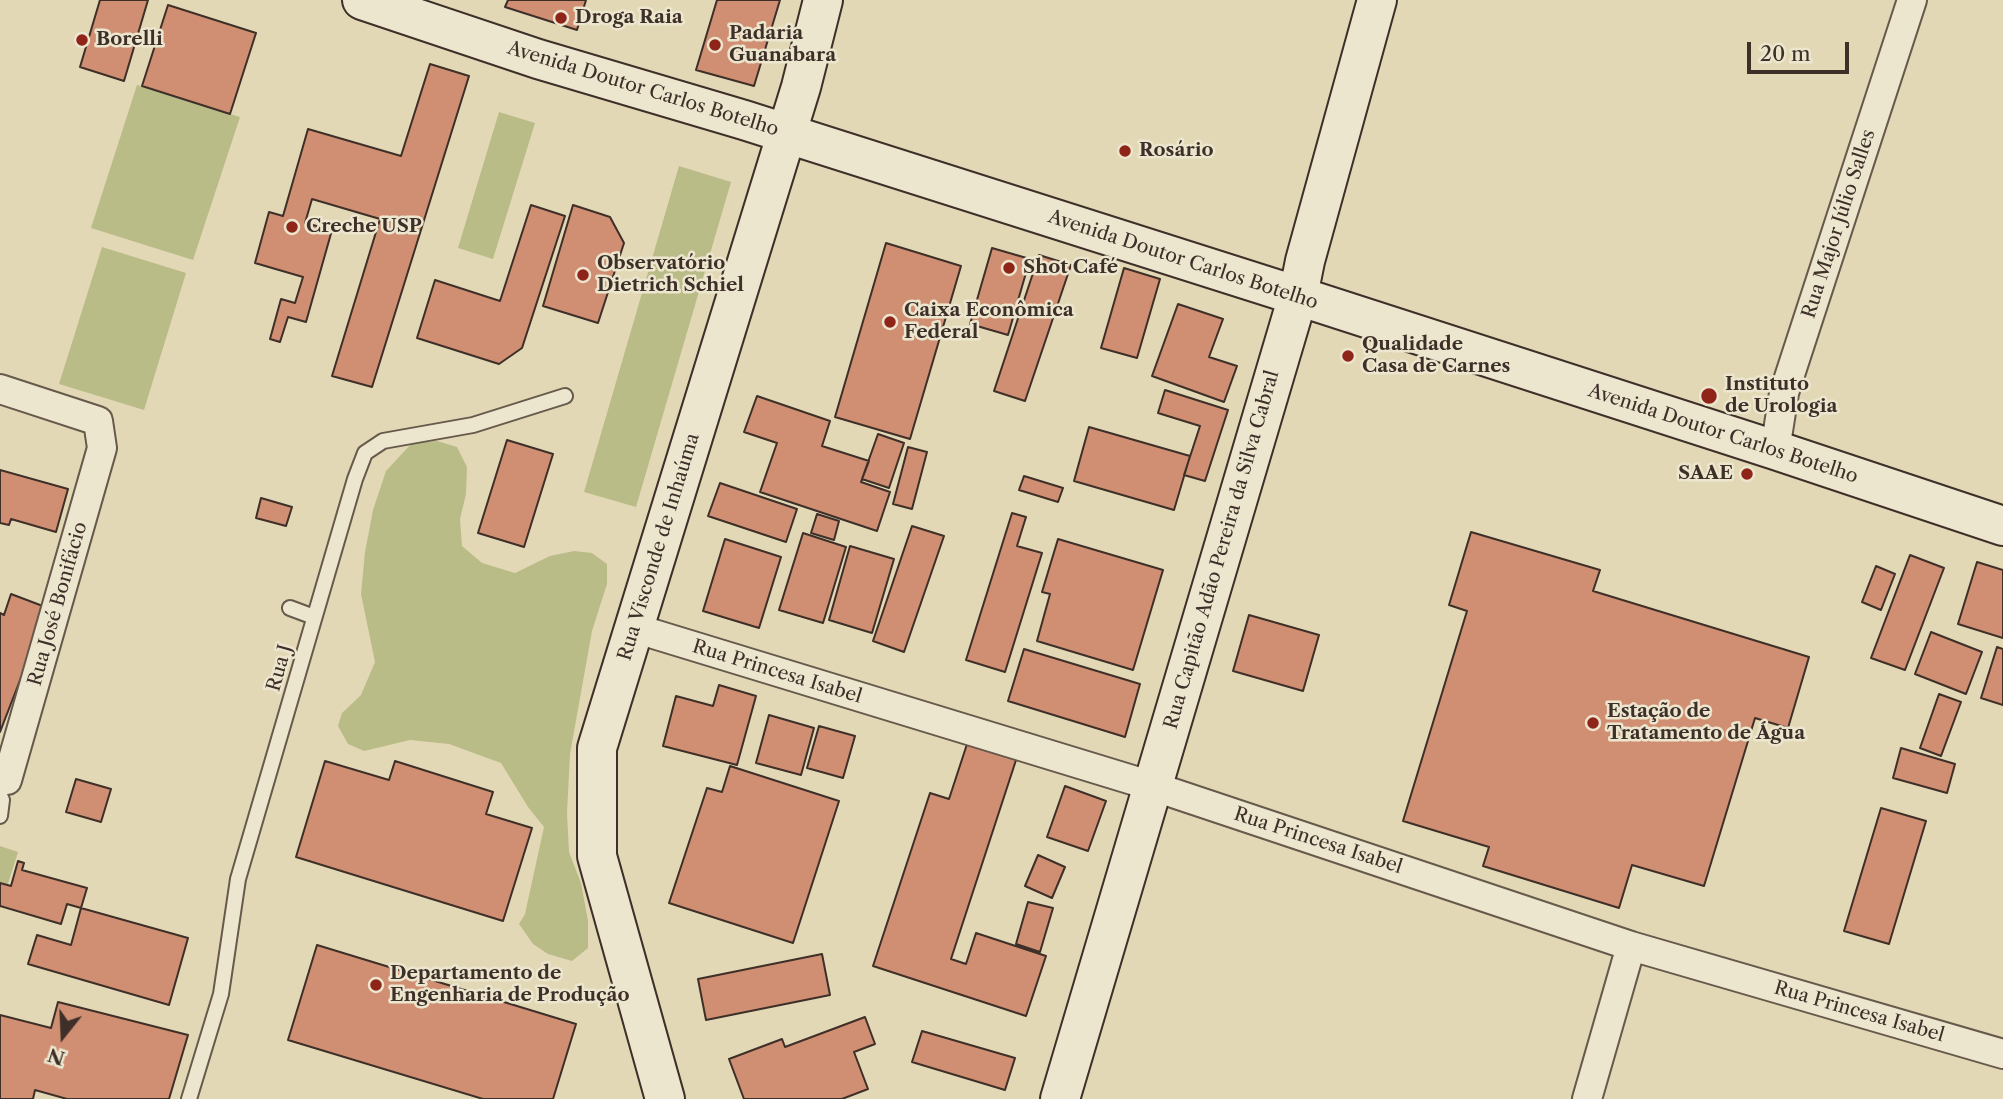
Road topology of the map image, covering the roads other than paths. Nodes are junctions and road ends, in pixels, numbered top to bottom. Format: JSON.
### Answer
{"nodes":[{"id":1,"x":362,"y":0,"type":"edge"},
{"id":2,"x":823,"y":0,"type":"edge"},
{"id":3,"x":1377,"y":0,"type":"edge"},
{"id":4,"x":1912,"y":0,"type":"edge"},
{"id":5,"x":786,"y":133,"type":"junction"},
{"id":6,"x":1298,"y":296,"type":"junction"},
{"id":7,"x":0,"y":389,"type":"edge"},
{"id":8,"x":565,"y":396,"type":"dead end"},
{"id":9,"x":1775,"y":450,"type":"junction"},
{"id":10,"x":2003,"y":526,"type":"edge"},
{"id":11,"x":290,"y":608,"type":"dead end"},
{"id":12,"x":314,"y":617,"type":"junction"},
{"id":13,"x":634,"y":628,"type":"junction"},
{"id":14,"x":0,"y":781,"type":"edge"},
{"id":15,"x":1152,"y":786,"type":"junction"},
{"id":16,"x":0,"y":796,"type":"edge"},
{"id":17,"x":0,"y":816,"type":"edge"},
{"id":18,"x":1631,"y":946,"type":"junction"},
{"id":19,"x":2003,"y":1054,"type":"edge"},
{"id":20,"x":188,"y":1099,"type":"edge"},
{"id":21,"x":666,"y":1099,"type":"edge"},
{"id":22,"x":1060,"y":1099,"type":"edge"},
{"id":23,"x":1587,"y":1099,"type":"edge"}],
"edges":[{"from":1,"to":5,"type":"main road","name":"Avenida Doutor Carlos Botelho"},
{"from":2,"to":5,"type":"main road","name":"Rua Visconde de Inhaúma"},
{"from":3,"to":6,"type":"main road","name":"Rua Capitão Adão Pereira da Silva Cabral"},
{"from":4,"to":9,"type":"street","name":"Rua Major Júlio Salles"},
{"from":5,"to":6,"type":"main road","name":"Avenida Doutor Carlos Botelho"},
{"from":5,"to":13,"type":"main road","name":"Rua Visconde de Inhaúma"},
{"from":6,"to":9,"type":"main road","name":"Avenida Doutor Carlos Botelho"},
{"from":6,"to":15,"type":"main road","name":"Rua Capitão Adão Pereira da Silva Cabral"},
{"from":7,"to":14,"type":"street","name":"Rua José Bonifácio"},
{"from":8,"to":12,"type":"lane","name":"Rua J"},
{"from":9,"to":10,"type":"main road","name":"Avenida Doutor Carlos Botelho"},
{"from":11,"to":12,"type":"lane"},
{"from":12,"to":20,"type":"lane","name":"Rua J"},
{"from":13,"to":15,"type":"street","name":"Rua Princesa Isabel"},
{"from":13,"to":21,"type":"main road","name":"Rua Visconde de Inhaúma"},
{"from":15,"to":18,"type":"street","name":"Rua Princesa Isabel"},
{"from":15,"to":22,"type":"main road","name":"Rua Capitão Adão Pereira da Silva Cabral"},
{"from":16,"to":17,"type":"lane"},
{"from":18,"to":19,"type":"street","name":"Rua Princesa Isabel"},
{"from":18,"to":23,"type":"street"}]}
